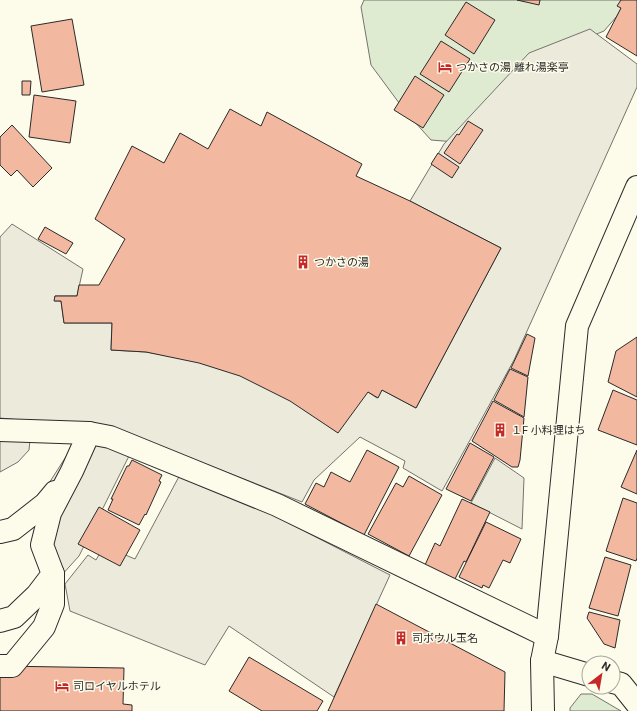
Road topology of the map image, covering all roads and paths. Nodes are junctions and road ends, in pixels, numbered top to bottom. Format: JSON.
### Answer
{"nodes":[{"id":1,"x":637,"y":188,"type":"edge"},
{"id":2,"x":0,"y":430,"type":"edge"},
{"id":3,"x":89,"y":432,"type":"junction"},
{"id":4,"x":72,"y":471,"type":"junction"},
{"id":5,"x":0,"y":532,"type":"edge"},
{"id":6,"x":53,"y":574,"type":"junction"},
{"id":7,"x":0,"y":621,"type":"edge"},
{"id":8,"x":547,"y":636,"type":"junction"},
{"id":9,"x":542,"y":661,"type":"junction"},
{"id":10,"x":0,"y":666,"type":"edge"},
{"id":11,"x":581,"y":672,"type":"edge"},
{"id":12,"x":621,"y":685,"type":"edge"},
{"id":13,"x":637,"y":704,"type":"edge"},
{"id":14,"x":543,"y":711,"type":"edge"}],
"edges":[{"from":1,"to":8,"type":"street"},
{"from":2,"to":3,"type":"street"},
{"from":3,"to":4,"type":"street"},
{"from":3,"to":8,"type":"street"},
{"from":4,"to":5,"type":"street"},
{"from":4,"to":6,"type":"street"},
{"from":6,"to":7,"type":"street"},
{"from":6,"to":10,"type":"street"},
{"from":8,"to":9,"type":"street"},
{"from":9,"to":11,"type":"street"},
{"from":9,"to":14,"type":"street"},
{"from":12,"to":13,"type":"street"}]}
